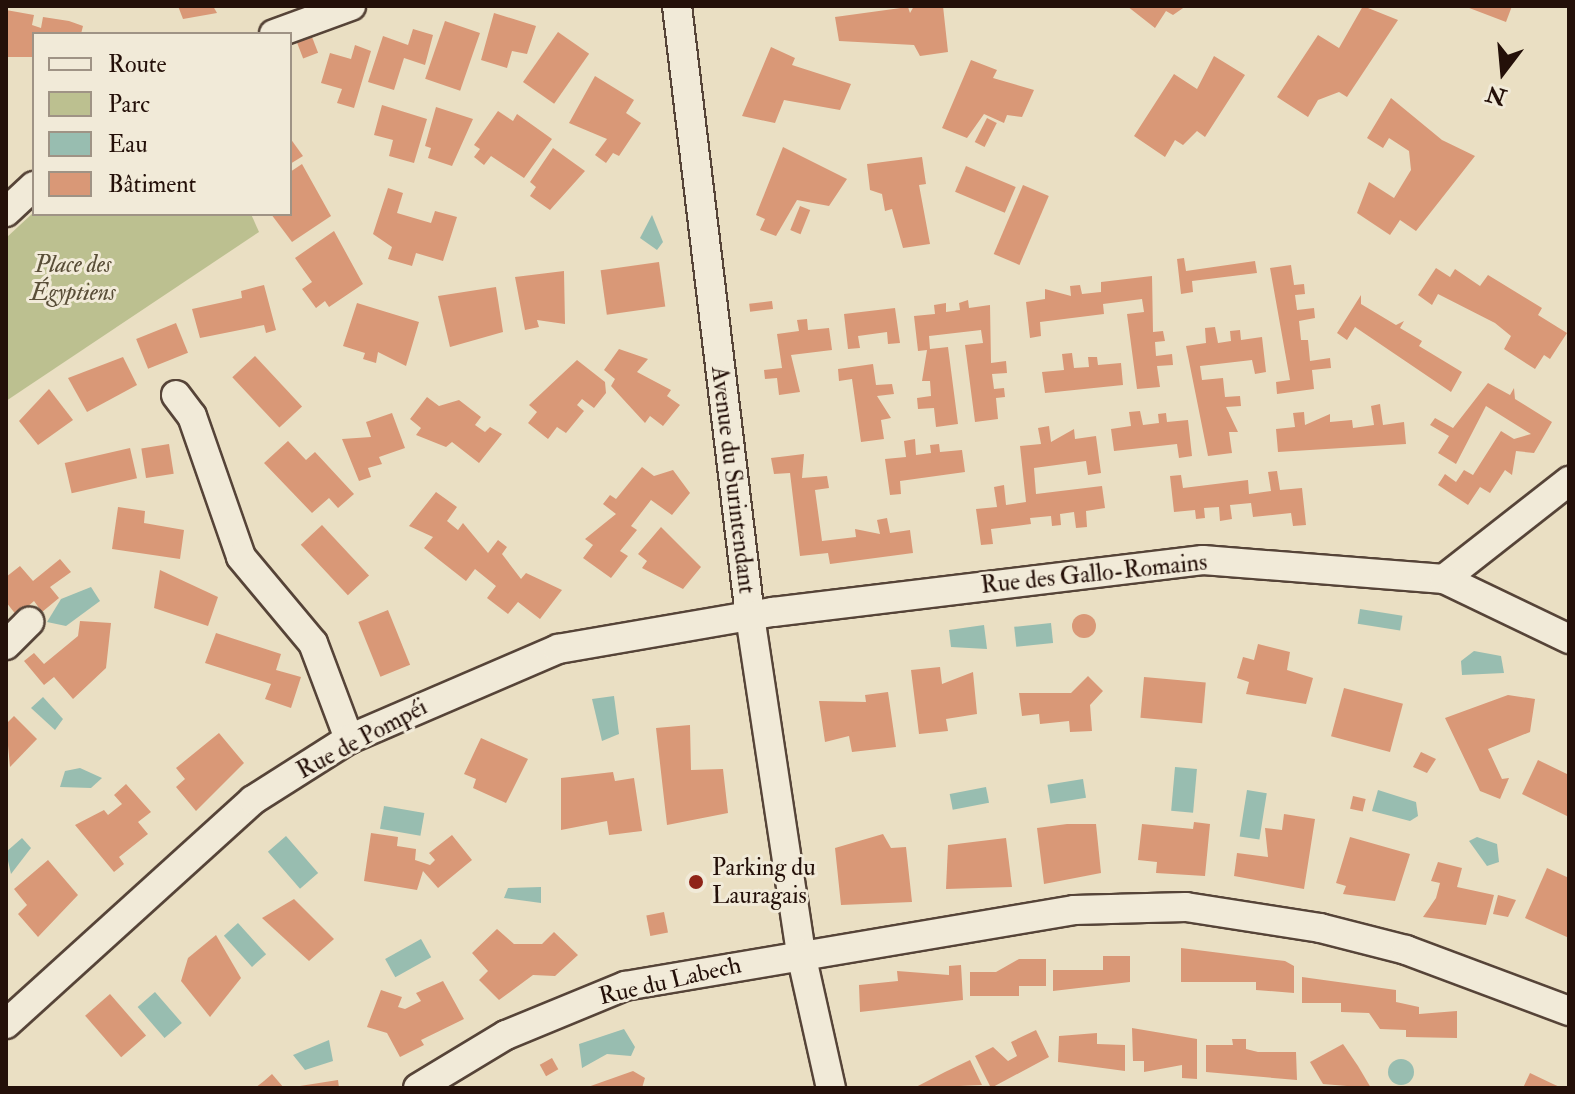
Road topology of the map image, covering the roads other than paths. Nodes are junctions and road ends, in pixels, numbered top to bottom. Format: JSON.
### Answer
{"nodes":[{"id":1,"x":351,"y":6,"type":"edge"},
{"id":2,"x":677,"y":6,"type":"edge"},
{"id":3,"x":280,"y":32,"type":"edge"},
{"id":4,"x":32,"y":188,"type":"edge"},
{"id":5,"x":6,"y":212,"type":"edge"},
{"id":6,"x":176,"y":395,"type":"dead end"},
{"id":7,"x":1569,"y":481,"type":"edge"},
{"id":8,"x":1444,"y":579,"type":"junction"},
{"id":9,"x":750,"y":616,"type":"junction"},
{"id":10,"x":29,"y":622,"type":"dead end"},
{"id":11,"x":1569,"y":639,"type":"edge"},
{"id":12,"x":6,"y":645,"type":"edge"},
{"id":13,"x":349,"y":739,"type":"junction"},
{"id":14,"x":801,"y":954,"type":"junction"},
{"id":15,"x":1569,"y":1011,"type":"edge"},
{"id":16,"x":6,"y":1024,"type":"edge"},
{"id":17,"x":418,"y":1088,"type":"edge"},
{"id":18,"x":831,"y":1088,"type":"edge"}],
"edges":[{"from":1,"to":3,"type":"street"},
{"from":2,"to":9,"type":"street","name":"Avenue du Surintendant"},
{"from":4,"to":5,"type":"street"},
{"from":6,"to":13,"type":"street"},
{"from":7,"to":8,"type":"street"},
{"from":8,"to":9,"type":"street","name":"Rue des Gallo-Romains"},
{"from":8,"to":11,"type":"street","name":"Rue des Gallo-Romains"},
{"from":9,"to":13,"type":"street","name":"Rue de Pompéi"},
{"from":9,"to":14,"type":"street","name":"Avenue du Surintendant"},
{"from":10,"to":12,"type":"street"},
{"from":13,"to":16,"type":"street","name":"Rue de Pompéi"},
{"from":14,"to":15,"type":"street"},
{"from":14,"to":17,"type":"street","name":"Rue du Labech"},
{"from":14,"to":18,"type":"street","name":"Avenue du Surintendant"}]}
